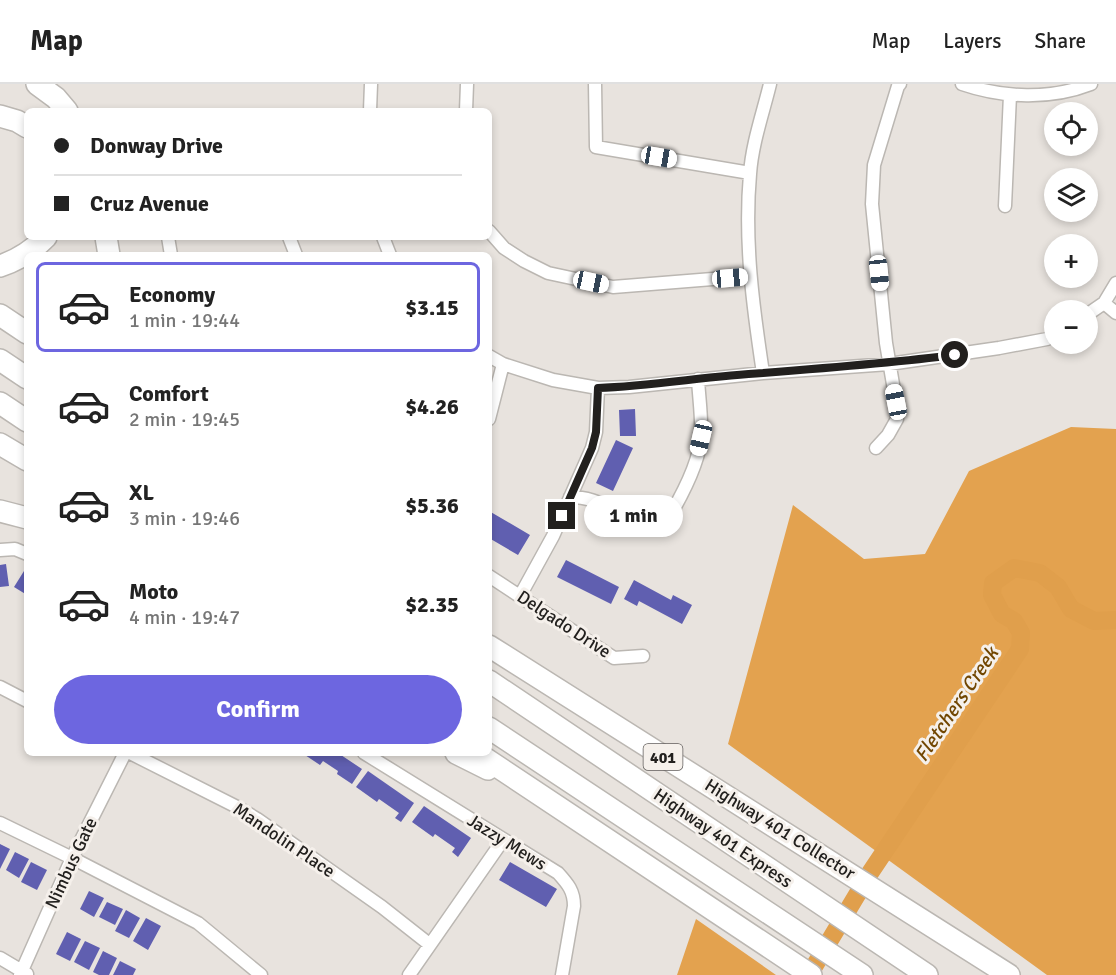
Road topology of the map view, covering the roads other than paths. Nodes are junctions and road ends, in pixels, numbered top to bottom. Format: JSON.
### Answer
{"nodes":[{"id":1,"x":37,"y":84,"type":"edge"},
{"id":2,"x":371,"y":84,"type":"edge"},
{"id":3,"x":467,"y":84,"type":"edge"},
{"id":4,"x":595,"y":84,"type":"edge"},
{"id":5,"x":770,"y":84,"type":"edge"},
{"id":6,"x":900,"y":84,"type":"edge"},
{"id":7,"x":962,"y":84,"type":"edge"},
{"id":8,"x":1090,"y":84,"type":"edge"},
{"id":9,"x":1010,"y":95,"type":"junction"},
{"id":10,"x":64,"y":108,"type":"edge"},
{"id":11,"x":370,"y":108,"type":"edge"},
{"id":12,"x":466,"y":108,"type":"edge"},
{"id":13,"x":0,"y":116,"type":"edge"},
{"id":14,"x":24,"y":125,"type":"edge"},
{"id":15,"x":750,"y":173,"type":"junction"},
{"id":16,"x":1005,"y":206,"type":"dead end"},
{"id":17,"x":492,"y":234,"type":"edge"},
{"id":18,"x":43,"y":240,"type":"edge"},
{"id":19,"x":31,"y":252,"type":"edge"},
{"id":20,"x":24,"y":256,"type":"edge"},
{"id":21,"x":0,"y":266,"type":"edge"},
{"id":22,"x":750,"y":276,"type":"junction"},
{"id":23,"x":1116,"y":283,"type":"edge"},
{"id":24,"x":1104,"y":303,"type":"junction"},
{"id":25,"x":1098,"y":307,"type":"edge"},
{"id":26,"x":1116,"y":313,"type":"edge"},
{"id":27,"x":0,"y":315,"type":"edge"},
{"id":28,"x":24,"y":331,"type":"edge"},
{"id":29,"x":1044,"y":340,"type":"edge"},
{"id":30,"x":492,"y":358,"type":"edge"},
{"id":31,"x":0,"y":360,"type":"edge"},
{"id":32,"x":503,"y":364,"type":"junction"},
{"id":33,"x":889,"y":364,"type":"junction"},
{"id":34,"x":763,"y":373,"type":"junction"},
{"id":35,"x":24,"y":376,"type":"edge"},
{"id":36,"x":698,"y":379,"type":"junction"},
{"id":37,"x":598,"y":388,"type":"junction"},
{"id":38,"x":0,"y":403,"type":"edge"},
{"id":39,"x":492,"y":407,"type":"edge"},
{"id":40,"x":24,"y":419,"type":"edge"},
{"id":41,"x":0,"y":444,"type":"edge"},
{"id":42,"x":876,"y":448,"type":"dead end"},
{"id":43,"x":24,"y":458,"type":"edge"},
{"id":44,"x":570,"y":496,"type":"junction"},
{"id":45,"x":0,"y":511,"type":"edge"},
{"id":46,"x":24,"y":517,"type":"edge"},
{"id":47,"x":0,"y":550,"type":"edge"},
{"id":48,"x":24,"y":553,"type":"edge"},
{"id":49,"x":492,"y":578,"type":"edge"},
{"id":50,"x":520,"y":596,"type":"junction"},
{"id":51,"x":492,"y":648,"type":"edge"},
{"id":52,"x":643,"y":656,"type":"dead end"},
{"id":53,"x":492,"y":683,"type":"edge"},
{"id":54,"x":0,"y":687,"type":"edge"},
{"id":55,"x":24,"y":699,"type":"edge"},
{"id":56,"x":492,"y":730,"type":"edge"},
{"id":57,"x":123,"y":756,"type":"edge"},
{"id":58,"x":136,"y":756,"type":"edge"},
{"id":59,"x":369,"y":756,"type":"edge"},
{"id":60,"x":462,"y":756,"type":"edge"},
{"id":61,"x":481,"y":756,"type":"edge"},
{"id":62,"x":542,"y":797,"type":"junction"},
{"id":63,"x":0,"y":823,"type":"edge"},
{"id":64,"x":503,"y":840,"type":"junction"},
{"id":65,"x":72,"y":858,"type":"junction"},
{"id":66,"x":429,"y":944,"type":"junction"},
{"id":67,"x":0,"y":958,"type":"edge"},
{"id":68,"x":855,"y":970,"type":"edge"},
{"id":69,"x":23,"y":974,"type":"edge"},
{"id":70,"x":261,"y":975,"type":"edge"},
{"id":71,"x":409,"y":975,"type":"edge"},
{"id":72,"x":562,"y":975,"type":"edge"},
{"id":73,"x":811,"y":975,"type":"edge"},
{"id":74,"x":927,"y":975,"type":"edge"},
{"id":75,"x":1009,"y":975,"type":"edge"}],
"edges":[{"from":1,"to":10,"type":"highway"},
{"from":2,"to":11,"type":"street"},
{"from":3,"to":12,"type":"street"},
{"from":4,"to":15,"type":"street"},
{"from":5,"to":15,"type":"street"},
{"from":6,"to":33,"type":"street"},
{"from":7,"to":9,"type":"street"},
{"from":8,"to":9,"type":"street"},
{"from":9,"to":16,"type":"street"},
{"from":13,"to":14,"type":"highway"},
{"from":15,"to":22,"type":"street"},
{"from":17,"to":22,"type":"street"},
{"from":18,"to":19,"type":"highway"},
{"from":20,"to":21,"type":"highway"},
{"from":22,"to":34,"type":"street"},
{"from":23,"to":24,"type":"street"},
{"from":24,"to":25,"type":"street"},
{"from":24,"to":26,"type":"street"},
{"from":27,"to":28,"type":"highway"},
{"from":29,"to":33,"type":"street"},
{"from":30,"to":32,"type":"street"},
{"from":31,"to":35,"type":"highway"},
{"from":32,"to":37,"type":"street"},
{"from":32,"to":39,"type":"street"},
{"from":33,"to":34,"type":"street"},
{"from":33,"to":42,"type":"street"},
{"from":34,"to":36,"type":"street"},
{"from":36,"to":37,"type":"street"},
{"from":36,"to":44,"type":"street"},
{"from":37,"to":44,"type":"street"},
{"from":38,"to":40,"type":"highway"},
{"from":41,"to":43,"type":"highway"},
{"from":44,"to":50,"type":"street"},
{"from":45,"to":46,"type":"highway"},
{"from":47,"to":48,"type":"street"},
{"from":49,"to":50,"type":"street","name":"Delgado Drive"},
{"from":50,"to":52,"type":"street","name":"Delgado Drive"},
{"from":51,"to":75,"type":"highway","name":"Highway 401 Collector","number":"401"},
{"from":53,"to":74,"type":"highway","name":"Highway 401 Express","number":"401"},
{"from":54,"to":55,"type":"street"},
{"from":56,"to":68,"type":"highway","name":"Highway 401 Express"},
{"from":57,"to":65,"type":"street","name":"Nimbus Gate"},
{"from":58,"to":66,"type":"street","name":"Mandolin Place"},
{"from":59,"to":64,"type":"street","name":"Jazzy Mews"},
{"from":60,"to":62,"type":"highway"},
{"from":61,"to":62,"type":"highway"},
{"from":62,"to":73,"type":"highway"},
{"from":63,"to":65,"type":"street"},
{"from":64,"to":66,"type":"street"},
{"from":64,"to":72,"type":"street","name":"Jazzy Mews"},
{"from":65,"to":69,"type":"street","name":"Nimbus Gate"},
{"from":65,"to":70,"type":"street"},
{"from":66,"to":71,"type":"street"},
{"from":67,"to":69,"type":"street"}]}
